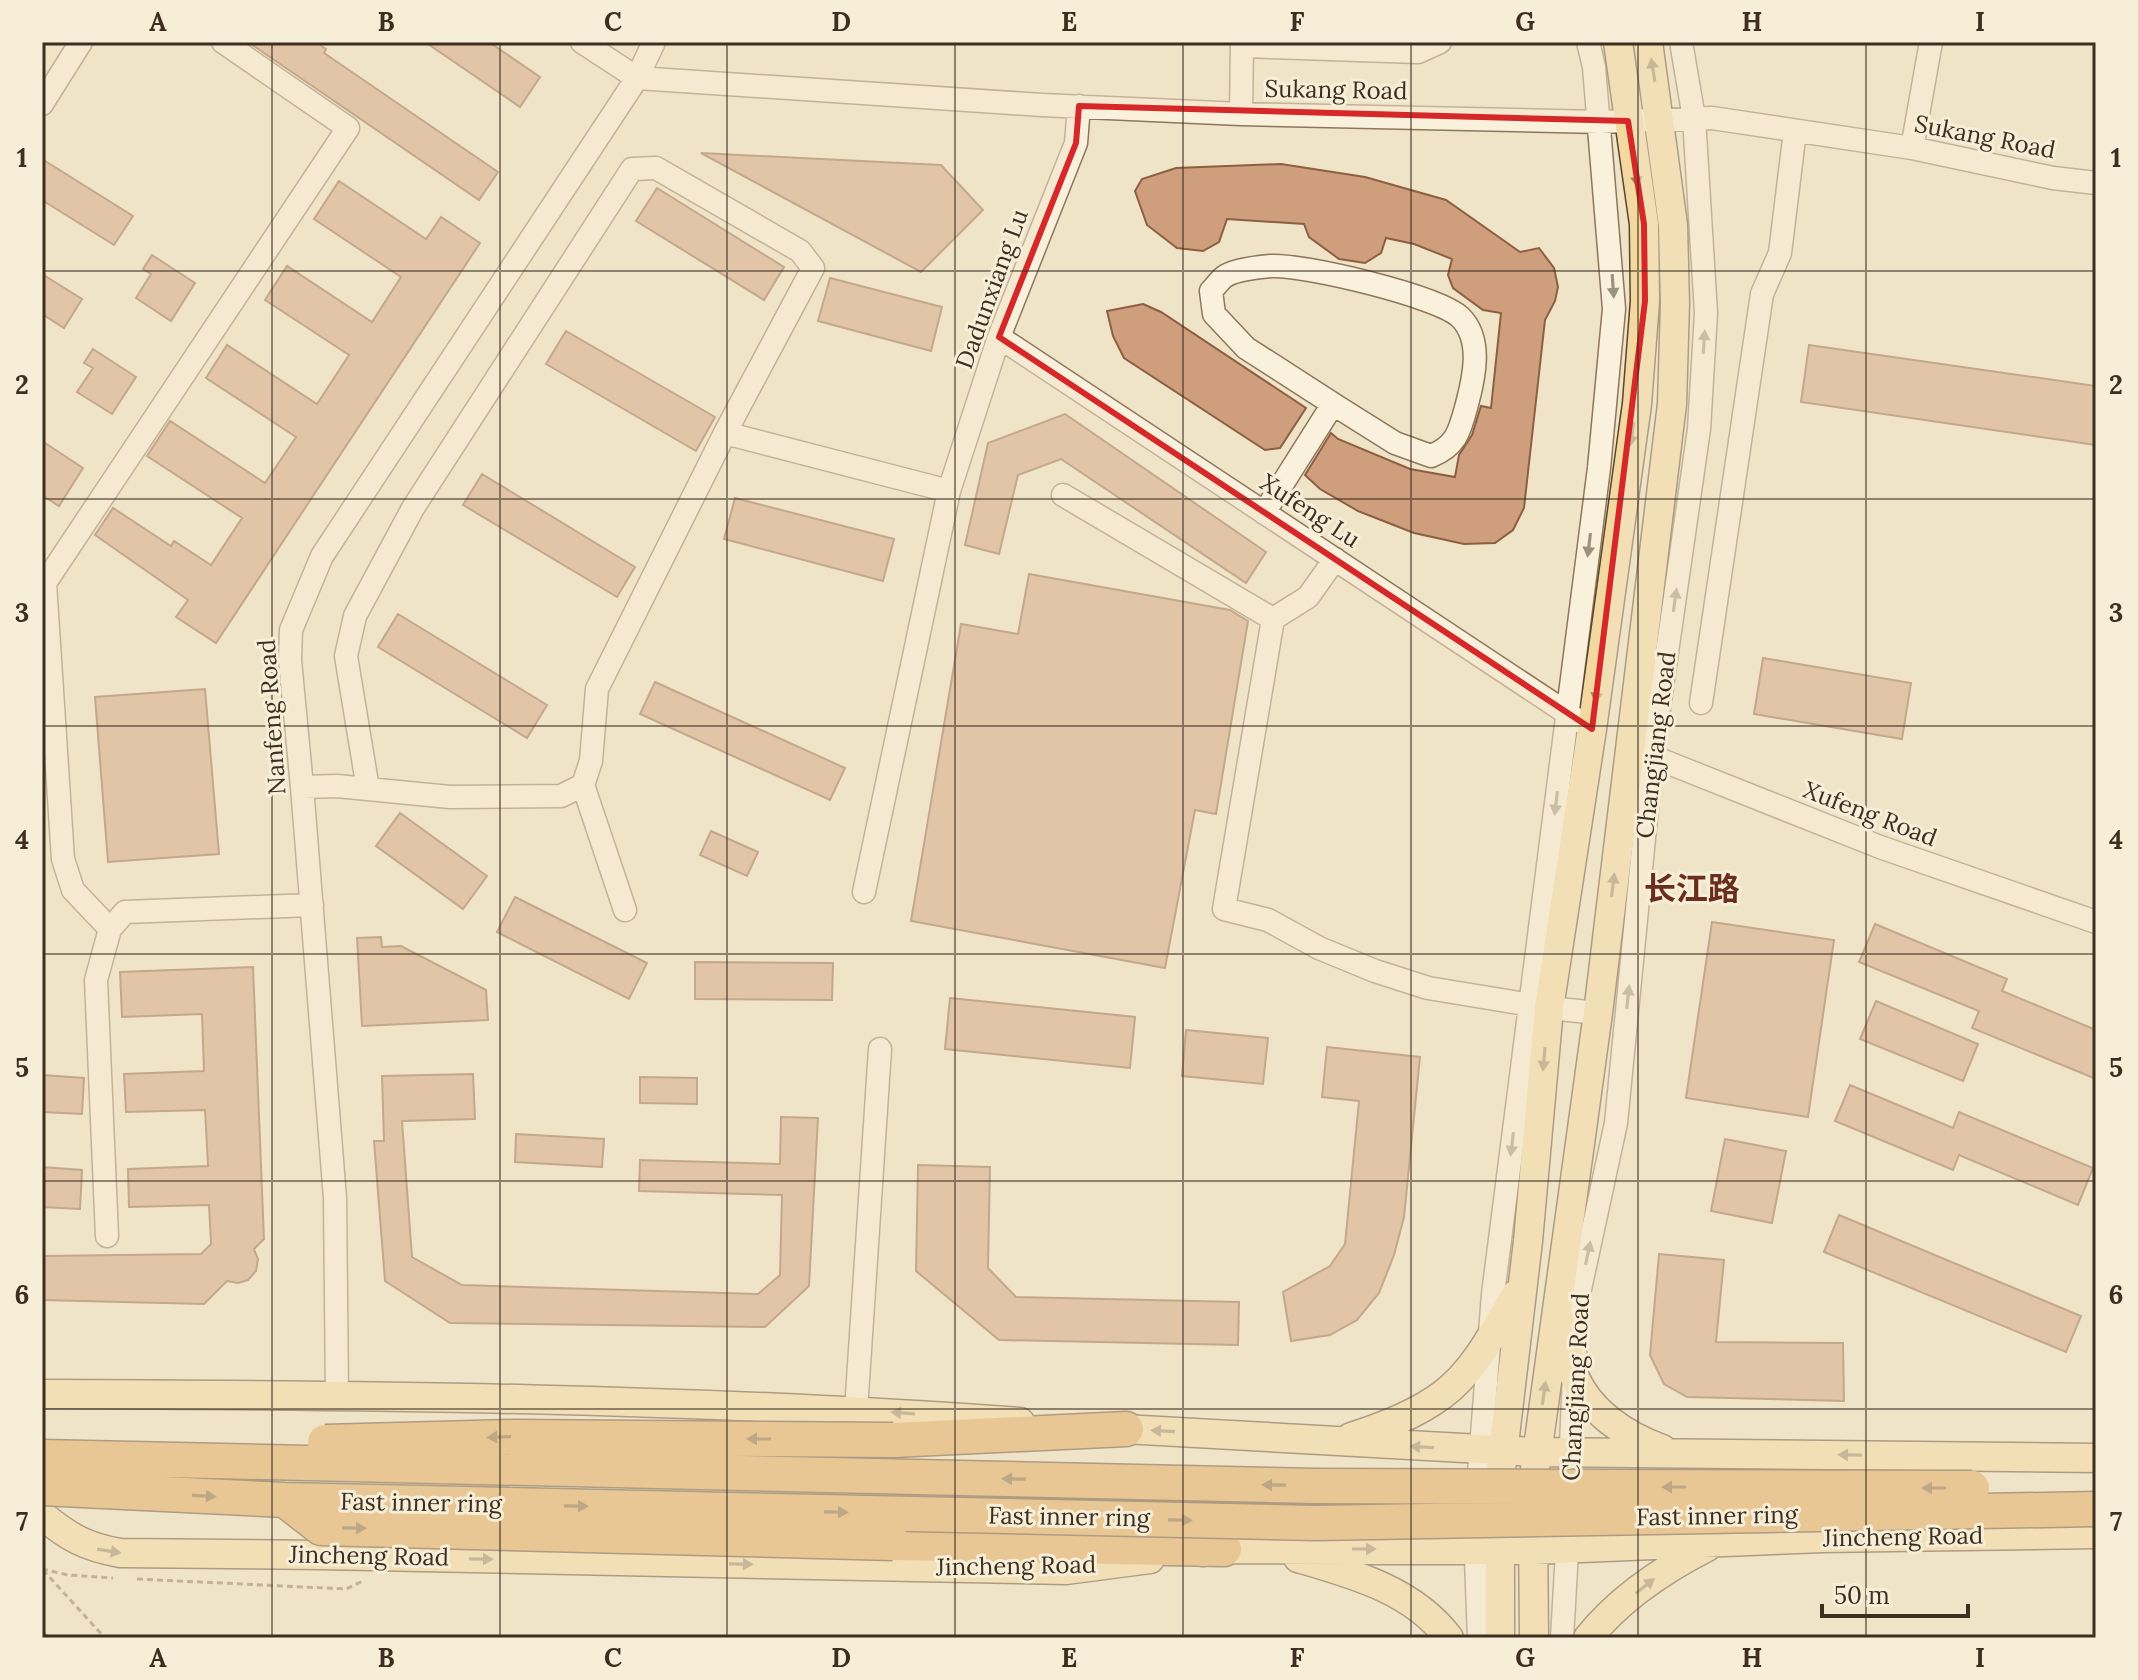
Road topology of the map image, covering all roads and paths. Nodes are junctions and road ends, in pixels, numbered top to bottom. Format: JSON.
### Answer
{"nodes":[{"id":1,"x":81,"y":42,"type":"edge"},
{"id":2,"x":223,"y":42,"type":"edge"},
{"id":3,"x":582,"y":42,"type":"edge"},
{"id":4,"x":654,"y":42,"type":"edge"},
{"id":5,"x":1440,"y":42,"type":"edge"},
{"id":6,"x":1588,"y":42,"type":"edge"},
{"id":7,"x":1618,"y":42,"type":"edge"},
{"id":8,"x":1648,"y":42,"type":"edge"},
{"id":9,"x":1681,"y":42,"type":"edge"},
{"id":10,"x":1931,"y":42,"type":"edge"},
{"id":11,"x":1242,"y":44,"type":"edge"},
{"id":12,"x":637,"y":78,"type":"junction"},
{"id":13,"x":42,"y":104,"type":"edge"},
{"id":14,"x":1079,"y":106,"type":"junction"},
{"id":15,"x":1241,"y":114,"type":"junction"},
{"id":16,"x":1694,"y":118,"type":"junction"},
{"id":17,"x":1660,"y":120,"type":"junction"},
{"id":18,"x":1628,"y":121,"type":"junction"},
{"id":19,"x":1600,"y":122,"type":"junction"},
{"id":20,"x":1795,"y":131,"type":"junction"},
{"id":21,"x":1912,"y":148,"type":"junction"},
{"id":22,"x":2096,"y":183,"type":"edge"},
{"id":23,"x":999,"y":337,"type":"junction"},
{"id":24,"x":1333,"y":404,"type":"junction"},
{"id":25,"x":725,"y":433,"type":"junction"},
{"id":26,"x":949,"y":491,"type":"junction"},
{"id":27,"x":1063,"y":495,"type":"dead end"},
{"id":28,"x":1264,"y":513,"type":"junction"},
{"id":29,"x":1335,"y":559,"type":"junction"},
{"id":30,"x":44,"y":582,"type":"edge"},
{"id":31,"x":1273,"y":619,"type":"junction"},
{"id":32,"x":1701,"y":703,"type":"dead end"},
{"id":33,"x":1580,"y":721,"type":"junction"},
{"id":34,"x":1640,"y":752,"type":"junction"},
{"id":35,"x":583,"y":785,"type":"junction"},
{"id":36,"x":302,"y":787,"type":"junction"},
{"id":37,"x":368,"y":789,"type":"junction"},
{"id":38,"x":864,"y":892,"type":"dead end"},
{"id":39,"x":312,"y":905,"type":"junction"},
{"id":40,"x":625,"y":910,"type":"dead end"},
{"id":41,"x":2096,"y":922,"type":"edge"},
{"id":42,"x":110,"y":929,"type":"junction"},
{"id":43,"x":1540,"y":1006,"type":"junction"},
{"id":44,"x":1598,"y":1013,"type":"junction"},
{"id":45,"x":880,"y":1049,"type":"dead end"},
{"id":46,"x":107,"y":1236,"type":"dead end"},
{"id":47,"x":1521,"y":1287,"type":"junction"},
{"id":48,"x":1556,"y":1308,"type":"junction"},
{"id":49,"x":1491,"y":1336,"type":"junction"},
{"id":50,"x":1575,"y":1376,"type":"junction"},
{"id":51,"x":42,"y":1394,"type":"edge"},
{"id":52,"x":337,"y":1395,"type":"junction"},
{"id":53,"x":856,"y":1410,"type":"junction"},
{"id":54,"x":1126,"y":1429,"type":"junction"},
{"id":55,"x":1337,"y":1442,"type":"junction"},
{"id":56,"x":1490,"y":1450,"type":"junction"},
{"id":57,"x":1535,"y":1452,"type":"junction"},
{"id":58,"x":1570,"y":1452,"type":"junction"},
{"id":59,"x":1674,"y":1454,"type":"junction"},
{"id":60,"x":42,"y":1457,"type":"edge"},
{"id":61,"x":2096,"y":1458,"type":"edge"},
{"id":62,"x":262,"y":1462,"type":"junction"},
{"id":63,"x":2096,"y":1486,"type":"edge"},
{"id":64,"x":42,"y":1488,"type":"edge"},
{"id":65,"x":285,"y":1500,"type":"junction"},
{"id":66,"x":2096,"y":1509,"type":"edge"},
{"id":67,"x":42,"y":1515,"type":"edge"},
{"id":68,"x":2096,"y":1534,"type":"edge"},
{"id":69,"x":1716,"y":1542,"type":"junction"},
{"id":70,"x":1568,"y":1548,"type":"junction"},
{"id":71,"x":1224,"y":1549,"type":"junction"},
{"id":72,"x":1271,"y":1549,"type":"junction"},
{"id":73,"x":1486,"y":1549,"type":"junction"},
{"id":74,"x":1533,"y":1550,"type":"junction"},
{"id":75,"x":42,"y":1569,"type":"edge"},
{"id":76,"x":115,"y":1578,"type":"dead end"},
{"id":77,"x":130,"y":1578,"type":"dead end"},
{"id":78,"x":318,"y":1587,"type":"dead end"},
{"id":79,"x":42,"y":1632,"type":"edge"},
{"id":80,"x":50,"y":1638,"type":"edge"},
{"id":81,"x":105,"y":1638,"type":"edge"},
{"id":82,"x":1449,"y":1638,"type":"edge"},
{"id":83,"x":1479,"y":1638,"type":"edge"},
{"id":84,"x":1500,"y":1638,"type":"edge"},
{"id":85,"x":1534,"y":1638,"type":"edge"},
{"id":86,"x":1562,"y":1638,"type":"edge"},
{"id":87,"x":1588,"y":1638,"type":"edge"}],
"edges":[{"from":1,"to":13,"type":"street"},
{"from":2,"to":30,"type":"street"},
{"from":3,"to":12,"type":"street","name":"Sukang Road"},
{"from":4,"to":12,"type":"street","name":"Nanfeng Road"},
{"from":5,"to":11,"type":"street"},
{"from":6,"to":19,"type":"street"},
{"from":7,"to":18,"type":"main road"},
{"from":17,"to":8,"type":"main road","name":"Changjiang Road","one_way":true},
{"from":9,"to":16,"type":"street","name":"Changjiang Road"},
{"from":10,"to":21,"type":"street"},
{"from":11,"to":15,"type":"street"},
{"from":12,"to":14,"type":"street","name":"Sukang Road"},
{"from":12,"to":36,"type":"street","name":"Nanfeng Road"},
{"from":14,"to":15,"type":"street","name":"Sukang Road"},
{"from":14,"to":23,"type":"street","name":"Dadunxiang Lu"},
{"from":15,"to":19,"type":"street","name":"Sukang Road"},
{"from":16,"to":17,"type":"street","name":"Sukang Road"},
{"from":16,"to":20,"type":"street","name":"Sukang Road"},
{"from":34,"to":16,"type":"street","name":"Changjiang Road","one_way":true},
{"from":17,"to":18,"type":"street","name":"Sukang Road"},
{"from":17,"to":34,"type":"main road","name":"Changjiang Road"},
{"from":18,"to":19,"type":"street","name":"Sukang Road"},
{"from":18,"to":33,"type":"main road","one_way":true},
{"from":19,"to":33,"type":"street","one_way":true},
{"from":20,"to":21,"type":"street","name":"Sukang Road"},
{"from":20,"to":32,"type":"street"},
{"from":21,"to":22,"type":"street","name":"Sukang Road"},
{"from":23,"to":26,"type":"street","name":"Dadunxiang Lu"},
{"from":23,"to":28,"type":"street","name":"Xufeng Lu"},
{"from":24,"to":24,"type":"street"},
{"from":24,"to":28,"type":"street"},
{"from":25,"to":26,"type":"street"},
{"from":25,"to":35,"type":"street"},
{"from":25,"to":37,"type":"street"},
{"from":26,"to":38,"type":"street","name":"Dadunxiang Lu"},
{"from":27,"to":31,"type":"street"},
{"from":28,"to":29,"type":"street","name":"Xufeng Lu"},
{"from":29,"to":31,"type":"street"},
{"from":29,"to":33,"type":"street","name":"Xufeng Lu"},
{"from":30,"to":42,"type":"street"},
{"from":31,"to":43,"type":"street"},
{"from":33,"to":43,"type":"main road","one_way":true},
{"from":34,"to":41,"type":"street","name":"Xufeng Road"},
{"from":44,"to":34,"type":"main road","name":"Changjiang Road","one_way":true},
{"from":50,"to":34,"type":"street","name":"Changjiang Road","one_way":true},
{"from":35,"to":37,"type":"street"},
{"from":35,"to":40,"type":"street"},
{"from":36,"to":37,"type":"street"},
{"from":36,"to":39,"type":"street","name":"Nanfeng Road"},
{"from":39,"to":42,"type":"street"},
{"from":39,"to":52,"type":"street","name":"Nanfeng Road"},
{"from":42,"to":46,"type":"street"},
{"from":43,"to":44,"type":"street"},
{"from":43,"to":47,"type":"main road","one_way":true},
{"from":43,"to":49,"type":"street","one_way":true},
{"from":44,"to":48,"type":"main road","name":"Changjiang Road"},
{"from":45,"to":53,"type":"street"},
{"from":47,"to":49,"type":"main road"},
{"from":47,"to":56,"type":"main road"},
{"from":48,"to":50,"type":"main road"},
{"from":57,"to":48,"type":"main road","name":"Changjiang Road","one_way":true},
{"from":49,"to":55,"type":"main road"},
{"from":49,"to":56,"type":"street"},
{"from":50,"to":58,"type":"street","name":"Changjiang Road"},
{"from":50,"to":59,"type":"main road"},
{"from":51,"to":52,"type":"main road"},
{"from":52,"to":53,"type":"main road"},
{"from":54,"to":53,"type":"main road","one_way":true},
{"from":55,"to":54,"type":"main road","one_way":true},
{"from":54,"to":62,"type":"highway","one_way":true,"bridge":true},
{"from":56,"to":55,"type":"main road","one_way":true},
{"from":56,"to":57,"type":"main road"},
{"from":56,"to":73,"type":"main road"},
{"from":57,"to":58,"type":"main road"},
{"from":57,"to":74,"type":"main road","name":"Changjiang Road"},
{"from":58,"to":59,"type":"main road"},
{"from":58,"to":70,"type":"street","name":"Changjiang Road"},
{"from":61,"to":59,"type":"main road","one_way":true},
{"from":60,"to":62,"type":"highway","name":"Fast inner ring","bridge":true},
{"from":63,"to":62,"type":"highway","name":"Fast inner ring","one_way":true,"bridge":true},
{"from":64,"to":65,"type":"highway","name":"Fast inner ring","one_way":true,"bridge":true},
{"from":65,"to":66,"type":"highway","name":"Fast inner ring","one_way":true,"bridge":true},
{"from":65,"to":71,"type":"highway","one_way":true,"bridge":true},
{"from":67,"to":71,"type":"main road","name":"Jincheng Road","one_way":true},
{"from":68,"to":69,"type":"main road","name":"Jincheng Road"},
{"from":69,"to":70,"type":"main road","name":"Jincheng Road"},
{"from":87,"to":69,"type":"main road","one_way":true},
{"from":70,"to":74,"type":"main road","name":"Jincheng Road"},
{"from":70,"to":86,"type":"street","name":"Changjiang Road"},
{"from":71,"to":72,"type":"main road","name":"Jincheng Road"},
{"from":72,"to":73,"type":"main road","name":"Jincheng Road","one_way":true},
{"from":72,"to":82,"type":"main road"},
{"from":73,"to":74,"type":"main road","name":"Jincheng Road"},
{"from":73,"to":83,"type":"street"},
{"from":73,"to":84,"type":"main road"},
{"from":74,"to":85,"type":"main road","name":"Changjiang Road"},
{"from":75,"to":76,"type":"path"},
{"from":75,"to":81,"type":"path"},
{"from":77,"to":78,"type":"path"},
{"from":79,"to":80,"type":"path"}]}
